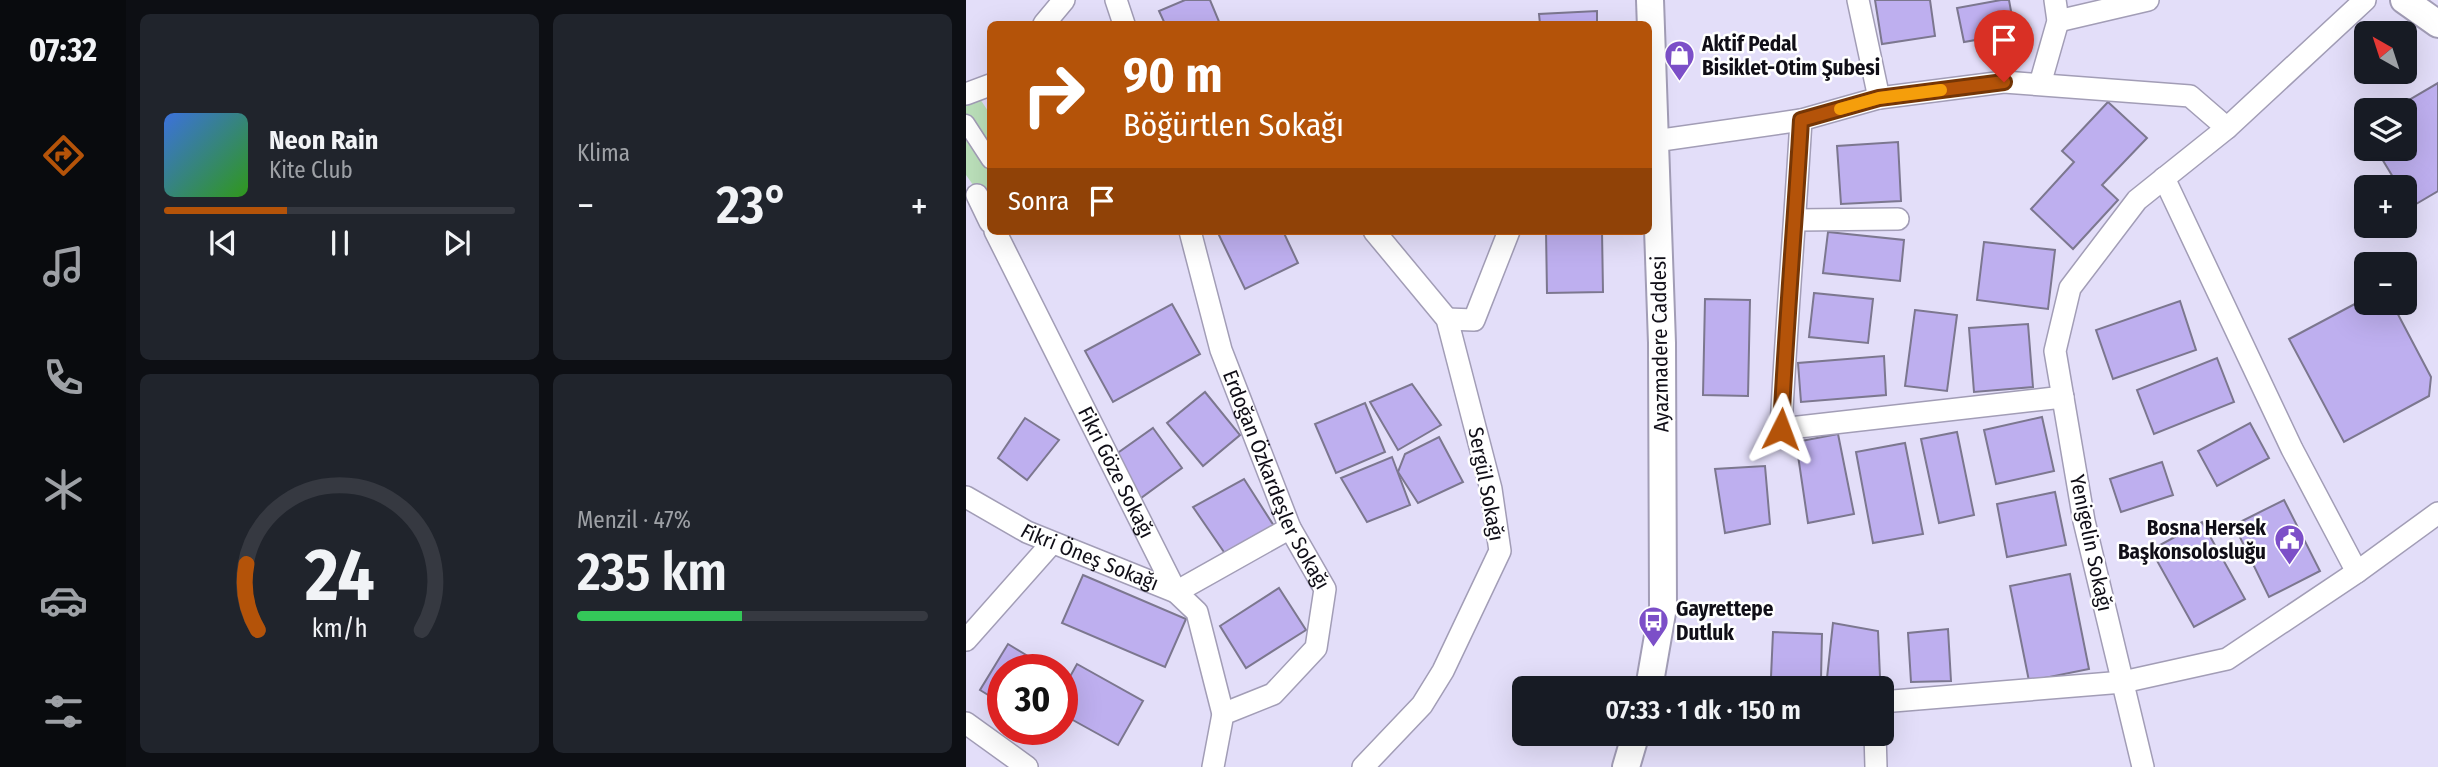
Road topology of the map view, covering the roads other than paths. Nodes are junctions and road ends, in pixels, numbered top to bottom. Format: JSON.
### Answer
{"nodes":[{"id":1,"x":1064,"y":0,"type":"edge"},
{"id":2,"x":1116,"y":0,"type":"edge"},
{"id":3,"x":1650,"y":0,"type":"edge"},
{"id":4,"x":1858,"y":0,"type":"edge"},
{"id":5,"x":2055,"y":0,"type":"edge"},
{"id":6,"x":2148,"y":0,"type":"edge"},
{"id":7,"x":2365,"y":0,"type":"edge"},
{"id":8,"x":2404,"y":0,"type":"edge"},
{"id":9,"x":1046,"y":21,"type":"edge"},
{"id":10,"x":1123,"y":21,"type":"edge"},
{"id":11,"x":1650,"y":21,"type":"edge"},
{"id":12,"x":2058,"y":21,"type":"junction"},
{"id":13,"x":2438,"y":24,"type":"edge"},
{"id":14,"x":2040,"y":84,"type":"junction"},
{"id":15,"x":987,"y":86,"type":"edge"},
{"id":16,"x":966,"y":94,"type":"edge"},
{"id":17,"x":1879,"y":98,"type":"junction"},
{"id":18,"x":1801,"y":120,"type":"junction"},
{"id":19,"x":966,"y":123,"type":"edge"},
{"id":20,"x":2227,"y":128,"type":"junction"},
{"id":21,"x":1652,"y":141,"type":"edge"},
{"id":22,"x":987,"y":155,"type":"edge"},
{"id":23,"x":1652,"y":159,"type":"edge"},
{"id":24,"x":2164,"y":178,"type":"junction"},
{"id":25,"x":978,"y":193,"type":"edge"},
{"id":26,"x":987,"y":215,"type":"edge"},
{"id":27,"x":1898,"y":219,"type":"dead end"},
{"id":28,"x":1795,"y":220,"type":"junction"},
{"id":29,"x":997,"y":235,"type":"edge"},
{"id":30,"x":1191,"y":235,"type":"edge"},
{"id":31,"x":1377,"y":235,"type":"edge"},
{"id":32,"x":1507,"y":235,"type":"edge"},
{"id":33,"x":1447,"y":319,"type":"junction"},
{"id":34,"x":2063,"y":397,"type":"junction"},
{"id":35,"x":966,"y":497,"type":"edge"},
{"id":36,"x":2438,"y":513,"type":"edge"},
{"id":37,"x":1290,"y":528,"type":"junction"},
{"id":38,"x":1052,"y":543,"type":"junction"},
{"id":39,"x":2357,"y":572,"type":"junction"},
{"id":40,"x":1176,"y":592,"type":"junction"},
{"id":41,"x":966,"y":640,"type":"edge"},
{"id":42,"x":1651,"y":676,"type":"edge"},
{"id":43,"x":2123,"y":682,"type":"junction"},
{"id":44,"x":1894,"y":701,"type":"edge"},
{"id":45,"x":1223,"y":714,"type":"junction"},
{"id":46,"x":966,"y":723,"type":"edge"},
{"id":47,"x":1389,"y":739,"type":"junction"},
{"id":48,"x":1632,"y":746,"type":"edge"},
{"id":49,"x":1875,"y":746,"type":"edge"},
{"id":50,"x":1027,"y":767,"type":"edge"},
{"id":51,"x":1213,"y":767,"type":"edge"},
{"id":52,"x":1363,"y":767,"type":"edge"},
{"id":53,"x":1379,"y":767,"type":"edge"},
{"id":54,"x":1626,"y":767,"type":"edge"},
{"id":55,"x":1876,"y":767,"type":"edge"},
{"id":56,"x":2143,"y":767,"type":"edge"}],
"edges":[{"from":1,"to":9,"type":"street"},
{"from":2,"to":10,"type":"street"},
{"from":3,"to":11,"type":"street","name":"Ayazmadere Caddesi"},
{"from":4,"to":17,"type":"street"},
{"from":5,"to":12,"type":"street"},
{"from":6,"to":12,"type":"street"},
{"from":7,"to":20,"type":"street","name":"Yenigelin Sokağı"},
{"from":8,"to":13,"type":"street"},
{"from":12,"to":14,"type":"street"},
{"from":14,"to":17,"type":"street"},
{"from":14,"to":20,"type":"street"},
{"from":15,"to":16,"type":"street"},
{"from":17,"to":18,"type":"street"},
{"from":18,"to":21,"type":"street"},
{"from":18,"to":28,"type":"street"},
{"from":19,"to":22,"type":"street"},
{"from":20,"to":24,"type":"street","name":"Yenigelin Sokağı"},
{"from":23,"to":42,"type":"street","name":"Ayazmadere Caddesi"},
{"from":24,"to":34,"type":"street","name":"Yenigelin Sokağı"},
{"from":24,"to":39,"type":"street"},
{"from":25,"to":26,"type":"street"},
{"from":27,"to":28,"type":"street"},
{"from":28,"to":34,"type":"street"},
{"from":29,"to":40,"type":"street","name":"Fikri Göze Sokağı"},
{"from":30,"to":37,"type":"street","name":"Erdoğan Özkardeşler Sokağı"},
{"from":31,"to":33,"type":"street","name":"Sergül Sokağı"},
{"from":32,"to":33,"type":"street"},
{"from":33,"to":47,"type":"street","name":"Sergül Sokağı"},
{"from":34,"to":43,"type":"street","name":"Yenigelin Sokağı"},
{"from":35,"to":38,"type":"street","name":"Fikri Öneş Sokağı"},
{"from":36,"to":39,"type":"street"},
{"from":37,"to":40,"type":"street","name":"Fikri Öneş Sokağı"},
{"from":37,"to":45,"type":"street","name":"Erdoğan Özkardeşler Sokağı"},
{"from":38,"to":40,"type":"street","name":"Fikri Öneş Sokağı"},
{"from":38,"to":41,"type":"street"},
{"from":39,"to":43,"type":"street"},
{"from":40,"to":45,"type":"street","name":"Fikri Göze Sokağı"},
{"from":43,"to":44,"type":"street"},
{"from":43,"to":56,"type":"street","name":"Yenigelin Sokağı"},
{"from":45,"to":51,"type":"street"},
{"from":46,"to":50,"type":"street"},
{"from":47,"to":52,"type":"street","name":"Sergül Sokağı"},
{"from":47,"to":53,"type":"street"},
{"from":48,"to":54,"type":"street"},
{"from":49,"to":55,"type":"street"}]}
